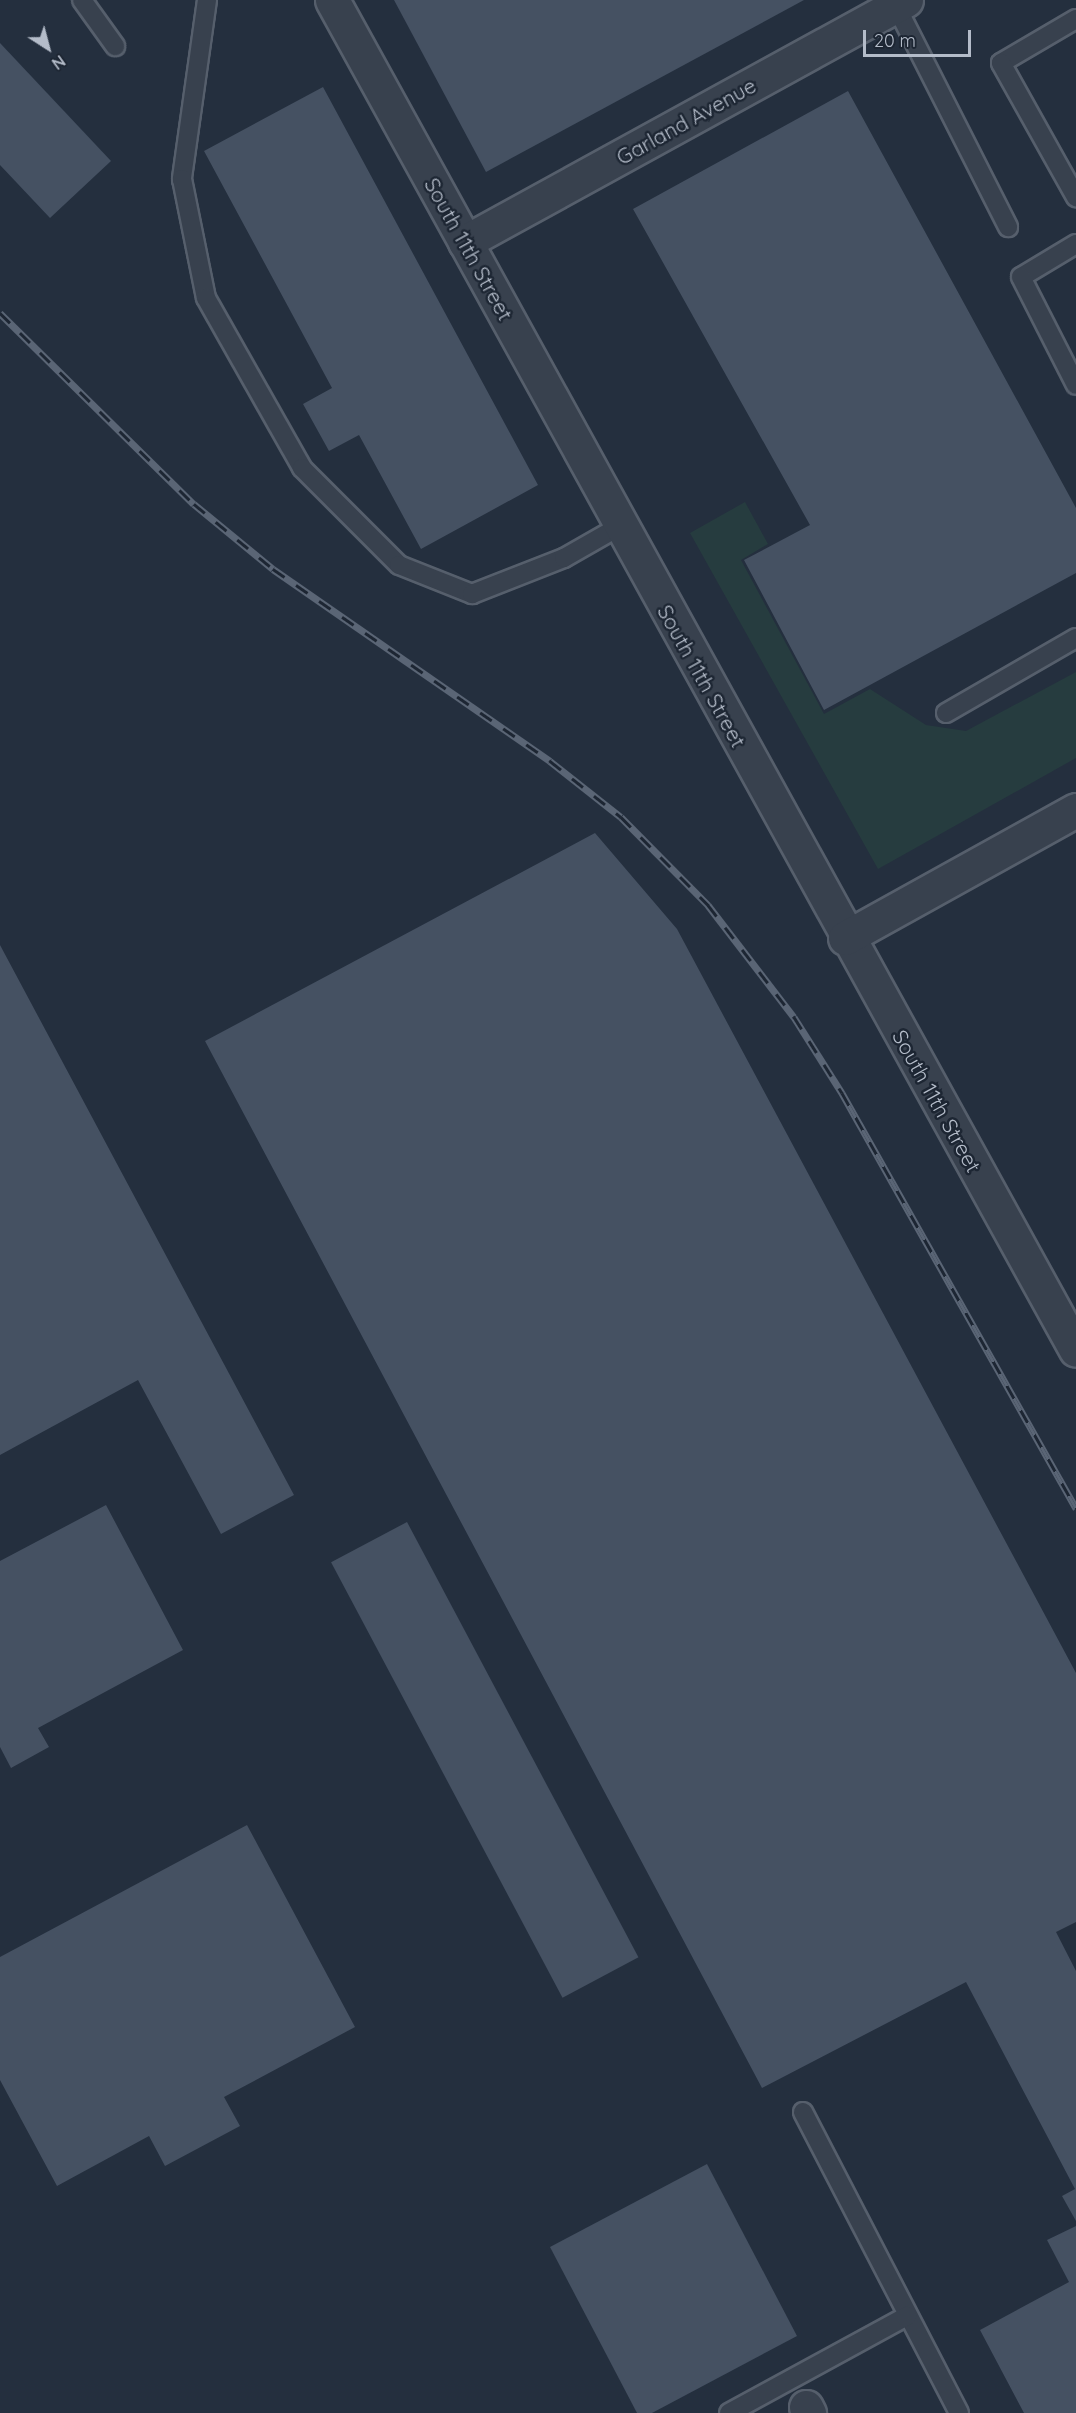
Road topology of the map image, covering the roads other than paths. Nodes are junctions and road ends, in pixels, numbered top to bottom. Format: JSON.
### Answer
{"nodes":[{"id":1,"x":82,"y":0,"type":"edge"},
{"id":2,"x":207,"y":0,"type":"edge"},
{"id":3,"x":332,"y":0,"type":"edge"},
{"id":4,"x":901,"y":3,"type":"edge"},
{"id":5,"x":1076,"y":19,"type":"edge"},
{"id":6,"x":115,"y":46,"type":"dead end"},
{"id":7,"x":1076,"y":196,"type":"edge"},
{"id":8,"x":1008,"y":227,"type":"dead end"},
{"id":9,"x":465,"y":242,"type":"junction"},
{"id":10,"x":1076,"y":244,"type":"edge"},
{"id":11,"x":1076,"y":385,"type":"edge"},
{"id":12,"x":620,"y":526,"type":"junction"},
{"id":13,"x":1076,"y":638,"type":"edge"},
{"id":14,"x":946,"y":713,"type":"dead end"},
{"id":15,"x":1076,"y":810,"type":"edge"},
{"id":16,"x":845,"y":938,"type":"junction"},
{"id":17,"x":1076,"y":1350,"type":"edge"},
{"id":18,"x":803,"y":2112,"type":"dead end"},
{"id":19,"x":907,"y":2316,"type":"junction"},
{"id":20,"x":802,"y":2400,"type":"edge"},
{"id":21,"x":729,"y":2413,"type":"edge"},
{"id":22,"x":959,"y":2413,"type":"edge"}],
"edges":[{"from":1,"to":6,"type":"lane"},
{"from":2,"to":12,"type":"lane"},
{"from":3,"to":9,"type":"street","name":"South 11th Street"},
{"from":4,"to":8,"type":"lane"},
{"from":4,"to":9,"type":"street","name":"Garland Avenue"},
{"from":5,"to":7,"type":"lane"},
{"from":9,"to":12,"type":"street","name":"South 11th Street"},
{"from":10,"to":11,"type":"lane"},
{"from":12,"to":16,"type":"street","name":"South 11th Street"},
{"from":13,"to":14,"type":"lane"},
{"from":15,"to":16,"type":"street"},
{"from":16,"to":17,"type":"street","name":"South 11th Street"},
{"from":18,"to":19,"type":"lane"},
{"from":19,"to":20,"type":"lane"},
{"from":19,"to":22,"type":"lane"},
{"from":20,"to":21,"type":"lane"}]}
